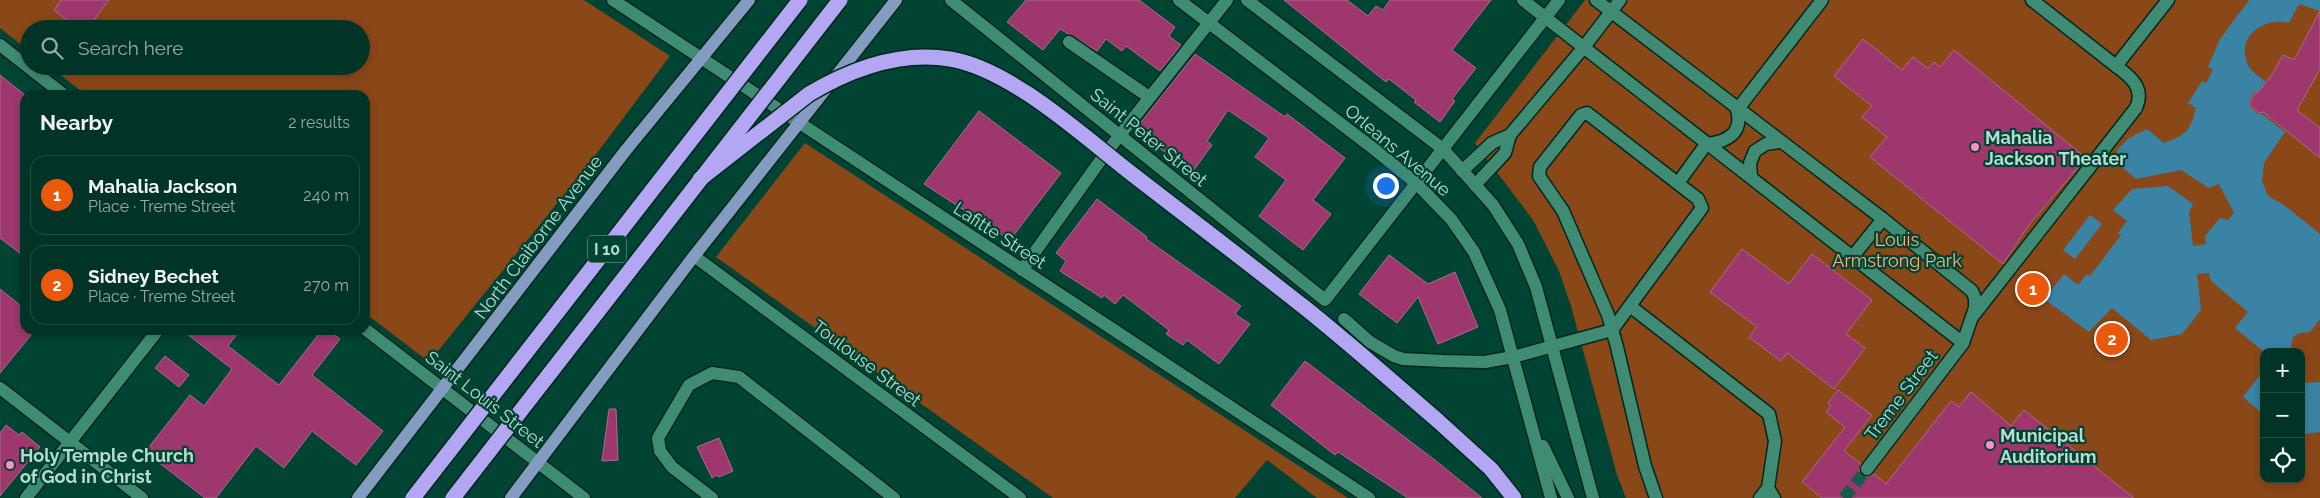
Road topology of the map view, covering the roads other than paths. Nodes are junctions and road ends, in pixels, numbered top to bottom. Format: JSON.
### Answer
{"nodes":[{"id":1,"x":613,"y":0,"type":"edge"},
{"id":2,"x":749,"y":0,"type":"edge"},
{"id":3,"x":800,"y":0,"type":"edge"},
{"id":4,"x":840,"y":0,"type":"edge"},
{"id":5,"x":896,"y":0,"type":"edge"},
{"id":6,"x":952,"y":0,"type":"edge"},
{"id":7,"x":1179,"y":0,"type":"edge"},
{"id":8,"x":1227,"y":0,"type":"edge"},
{"id":9,"x":1247,"y":0,"type":"edge"},
{"id":10,"x":1523,"y":0,"type":"edge"},
{"id":11,"x":1559,"y":0,"type":"edge"},
{"id":12,"x":1596,"y":0,"type":"edge"},
{"id":13,"x":1620,"y":0,"type":"edge"},
{"id":14,"x":1822,"y":0,"type":"edge"},
{"id":15,"x":2032,"y":0,"type":"edge"},
{"id":16,"x":2168,"y":0,"type":"edge"},
{"id":17,"x":1611,"y":12,"type":"junction"},
{"id":18,"x":1546,"y":17,"type":"junction"},
{"id":19,"x":1209,"y":22,"type":"junction"},
{"id":20,"x":1069,"y":42,"type":"dead end"},
{"id":21,"x":0,"y":47,"type":"edge"},
{"id":22,"x":1584,"y":47,"type":"junction"},
{"id":23,"x":703,"y":58,"type":"junction"},
{"id":24,"x":20,"y":62,"type":"edge"},
{"id":25,"x":2116,"y":66,"type":"junction"},
{"id":26,"x":37,"y":75,"type":"edge"},
{"id":27,"x":57,"y":90,"type":"edge"},
{"id":28,"x":1149,"y":97,"type":"junction"},
{"id":29,"x":1737,"y":110,"type":"junction"},
{"id":30,"x":798,"y":122,"type":"junction"},
{"id":31,"x":1510,"y":135,"type":"junction"},
{"id":32,"x":1119,"y":136,"type":"junction"},
{"id":33,"x":1779,"y":142,"type":"junction"},
{"id":34,"x":1708,"y":143,"type":"junction"},
{"id":35,"x":1443,"y":149,"type":"junction"},
{"id":36,"x":1462,"y":171,"type":"junction"},
{"id":37,"x":1751,"y":177,"type":"junction"},
{"id":38,"x":700,"y":180,"type":"junction"},
{"id":39,"x":1416,"y":183,"type":"junction"},
{"id":40,"x":1678,"y":183,"type":"junction"},
{"id":41,"x":1475,"y":185,"type":"junction"},
{"id":42,"x":1883,"y":219,"type":"junction"},
{"id":43,"x":694,"y":256,"type":"junction"},
{"id":44,"x":1853,"y":256,"type":"junction"},
{"id":45,"x":1022,"y":270,"type":"junction"},
{"id":46,"x":1630,"y":306,"type":"junction"},
{"id":47,"x":1972,"y":318,"type":"junction"},
{"id":48,"x":1344,"y":319,"type":"dead end"},
{"id":49,"x":1612,"y":330,"type":"junction"},
{"id":50,"x":370,"y":333,"type":"edge"},
{"id":51,"x":154,"y":335,"type":"edge"},
{"id":52,"x":1963,"y":343,"type":"junction"},
{"id":53,"x":1554,"y":344,"type":"junction"},
{"id":54,"x":1513,"y":357,"type":"junction"},
{"id":55,"x":0,"y":388,"type":"edge"},
{"id":56,"x":444,"y":389,"type":"junction"},
{"id":57,"x":1532,"y":424,"type":"junction"},
{"id":58,"x":70,"y":442,"type":"junction"},
{"id":59,"x":539,"y":463,"type":"junction"},
{"id":60,"x":1867,"y":468,"type":"tunnel mouth"},
{"id":61,"x":1768,"y":495,"type":"edge"},
{"id":62,"x":26,"y":498,"type":"edge"},
{"id":63,"x":142,"y":498,"type":"edge"},
{"id":64,"x":358,"y":498,"type":"edge"},
{"id":65,"x":413,"y":498,"type":"edge"},
{"id":66,"x":453,"y":498,"type":"edge"},
{"id":67,"x":511,"y":498,"type":"edge"},
{"id":68,"x":584,"y":498,"type":"edge"},
{"id":69,"x":712,"y":498,"type":"edge"},
{"id":70,"x":894,"y":498,"type":"edge"},
{"id":71,"x":1020,"y":498,"type":"edge"},
{"id":72,"x":1369,"y":498,"type":"edge"},
{"id":73,"x":1514,"y":498,"type":"edge"},
{"id":74,"x":1552,"y":498,"type":"edge"},
{"id":75,"x":1568,"y":498,"type":"edge"},
{"id":76,"x":1594,"y":498,"type":"edge"},
{"id":77,"x":1656,"y":498,"type":"edge"}],
"edges":[{"from":1,"to":23,"type":"street","name":"Lafitte Street"},
{"from":2,"to":23,"type":"main road","name":"North Claiborne Avenue"},
{"from":3,"to":65,"type":"highway","number":"I 10","bridge":true},
{"from":4,"to":38,"type":"highway","number":"I 10","bridge":true},
{"from":5,"to":30,"type":"main road"},
{"from":6,"to":32,"type":"street","name":"Saint Peter Street"},
{"from":7,"to":19,"type":"street","name":"Orleans Avenue"},
{"from":8,"to":19,"type":"street"},
{"from":9,"to":35,"type":"street","name":"Orleans Avenue"},
{"from":10,"to":18,"type":"street"},
{"from":11,"to":18,"type":"street"},
{"from":12,"to":17,"type":"street"},
{"from":13,"to":17,"type":"street"},
{"from":14,"to":29,"type":"street"},
{"from":15,"to":25,"type":"street"},
{"from":16,"to":25,"type":"street"},
{"from":17,"to":22,"type":"street"},
{"from":17,"to":29,"type":"street"},
{"from":18,"to":22,"type":"street"},
{"from":18,"to":35,"type":"street"},
{"from":19,"to":28,"type":"street"},
{"from":19,"to":39,"type":"street","name":"Orleans Avenue"},
{"from":20,"to":28,"type":"street"},
{"from":21,"to":24,"type":"street"},
{"from":22,"to":31,"type":"street"},
{"from":22,"to":34,"type":"street"},
{"from":23,"to":30,"type":"street","name":"Lafitte Street"},
{"from":23,"to":56,"type":"main road","name":"North Claiborne Avenue"},
{"from":25,"to":47,"type":"street"},
{"from":26,"to":27,"type":"street"},
{"from":28,"to":32,"type":"street"},
{"from":29,"to":33,"type":"street"},
{"from":29,"to":34,"type":"street"},
{"from":30,"to":43,"type":"main road"},
{"from":30,"to":45,"type":"street","name":"Lafitte Street"},
{"from":31,"to":36,"type":"street"},
{"from":31,"to":41,"type":"street"},
{"from":32,"to":39,"type":"street","name":"Saint Peter Street"},
{"from":32,"to":45,"type":"street"},
{"from":33,"to":37,"type":"street"},
{"from":33,"to":42,"type":"street"},
{"from":34,"to":37,"type":"street"},
{"from":34,"to":40,"type":"street"},
{"from":35,"to":36,"type":"street","name":"Orleans Avenue"},
{"from":35,"to":39,"type":"street"},
{"from":36,"to":41,"type":"street","name":"Orleans Avenue"},
{"from":37,"to":44,"type":"street"},
{"from":38,"to":66,"type":"highway","number":"I 10","bridge":true},
{"from":38,"to":73,"type":"highway","bridge":true},
{"from":39,"to":54,"type":"street","name":"Orleans Avenue"},
{"from":40,"to":46,"type":"street"},
{"from":40,"to":49,"type":"street"},
{"from":41,"to":53,"type":"street","name":"Orleans Avenue"},
{"from":42,"to":44,"type":"street"},
{"from":42,"to":47,"type":"street"},
{"from":43,"to":59,"type":"main road"},
{"from":43,"to":71,"type":"street","name":"Toulouse Street"},
{"from":44,"to":52,"type":"street"},
{"from":45,"to":72,"type":"street","name":"Lafitte Street"},
{"from":46,"to":49,"type":"street"},
{"from":46,"to":61,"type":"street"},
{"from":47,"to":52,"type":"street","name":"Treme Street"},
{"from":48,"to":54,"type":"street"},
{"from":49,"to":53,"type":"street"},
{"from":49,"to":77,"type":"street"},
{"from":50,"to":56,"type":"street","name":"Saint Louis Street"},
{"from":51,"to":58,"type":"street"},
{"from":52,"to":60,"type":"street","name":"Treme Street"},
{"from":53,"to":54,"type":"street"},
{"from":53,"to":76,"type":"street","name":"Orleans Avenue"},
{"from":54,"to":57,"type":"street","name":"Orleans Avenue"},
{"from":55,"to":58,"type":"street"},
{"from":56,"to":59,"type":"street","name":"Saint Louis Street"},
{"from":56,"to":64,"type":"main road","name":"North Claiborne Avenue"},
{"from":57,"to":74,"type":"street","name":"Orleans Avenue"},
{"from":57,"to":75,"type":"street"},
{"from":58,"to":62,"type":"street"},
{"from":58,"to":63,"type":"street"},
{"from":59,"to":67,"type":"main road"},
{"from":59,"to":68,"type":"street","name":"Saint Louis Street"},
{"from":69,"to":70,"type":"street"}]}
